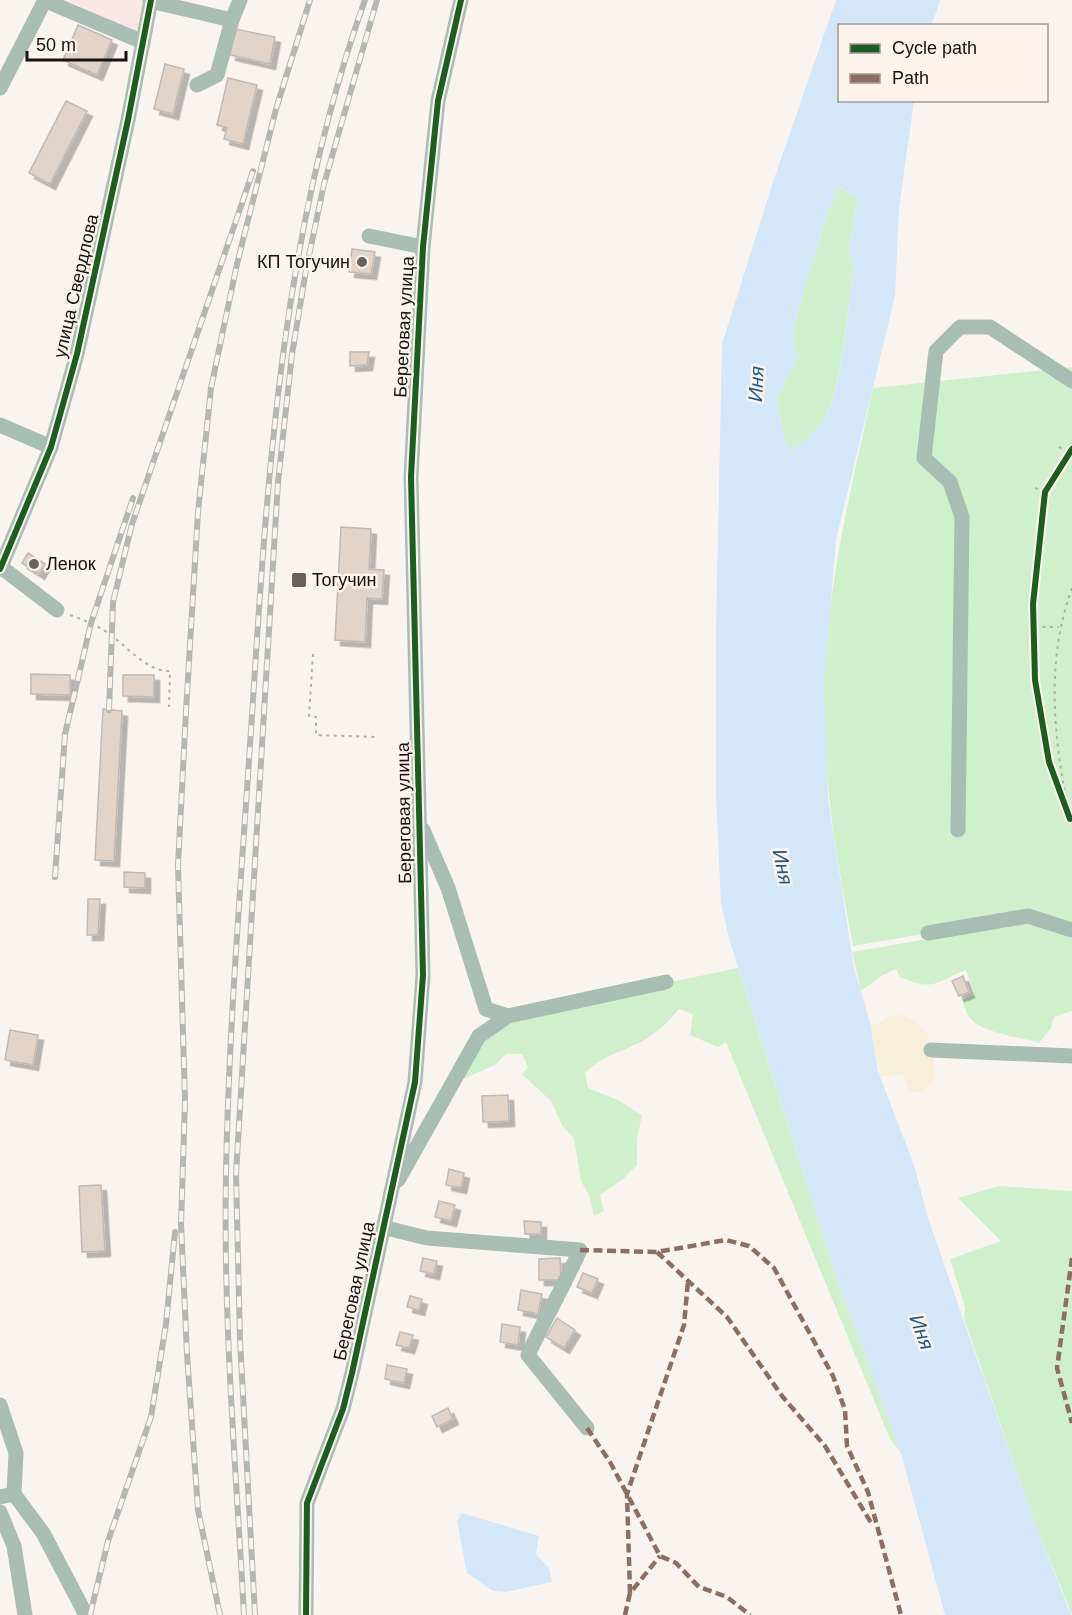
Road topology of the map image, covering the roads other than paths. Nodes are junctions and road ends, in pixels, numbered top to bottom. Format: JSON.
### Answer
{"nodes":[{"id":1,"x":45,"y":0,"type":"edge"},
{"id":2,"x":240,"y":0,"type":"edge"},
{"id":3,"x":461,"y":0,"type":"edge"},
{"id":4,"x":150,"y":1,"type":"edge"},
{"id":5,"x":231,"y":20,"type":"junction"},
{"id":6,"x":143,"y":42,"type":"junction"},
{"id":7,"x":197,"y":85,"type":"dead end"},
{"id":8,"x":0,"y":88,"type":"edge"},
{"id":9,"x":369,"y":236,"type":"dead end"},
{"id":10,"x":423,"y":247,"type":"junction"},
{"id":11,"x":1072,"y":381,"type":"edge"},
{"id":12,"x":0,"y":424,"type":"edge"},
{"id":13,"x":51,"y":447,"type":"junction"},
{"id":14,"x":1,"y":568,"type":"edge"},
{"id":15,"x":57,"y":610,"type":"road end"},
{"id":16,"x":419,"y":822,"type":"junction"},
{"id":17,"x":958,"y":830,"type":"dead end"},
{"id":18,"x":1072,"y":930,"type":"edge"},
{"id":19,"x":928,"y":933,"type":"dead end"},
{"id":20,"x":666,"y":982,"type":"dead end"},
{"id":21,"x":508,"y":1016,"type":"junction"},
{"id":22,"x":931,"y":1050,"type":"dead end"},
{"id":23,"x":1072,"y":1056,"type":"edge"},
{"id":24,"x":388,"y":1196,"type":"junction"},
{"id":25,"x":382,"y":1227,"type":"junction"},
{"id":26,"x":0,"y":1405,"type":"edge"},
{"id":27,"x":587,"y":1428,"type":"dead end"},
{"id":28,"x":7,"y":1496,"type":"edge"},
{"id":29,"x":24,"y":1507,"type":"junction"},
{"id":30,"x":0,"y":1514,"type":"edge"},
{"id":31,"x":26,"y":1615,"type":"edge"},
{"id":32,"x":86,"y":1615,"type":"edge"},
{"id":33,"x":306,"y":1615,"type":"edge"}],
"edges":[{"from":1,"to":6,"type":"street"},
{"from":1,"to":8,"type":"street"},
{"from":2,"to":5,"type":"street"},
{"from":3,"to":10,"type":"street","name":"Береговая улица"},
{"from":4,"to":5,"type":"street"},
{"from":4,"to":6,"type":"street","name":"улица Свердлова"},
{"from":5,"to":7,"type":"street"},
{"from":6,"to":13,"type":"street","name":"улица Свердлова"},
{"from":9,"to":10,"type":"street"},
{"from":10,"to":16,"type":"street","name":"Береговая улица"},
{"from":11,"to":17,"type":"street"},
{"from":12,"to":13,"type":"street"},
{"from":13,"to":14,"type":"street","name":"улица Свердлова"},
{"from":14,"to":15,"type":"street"},
{"from":16,"to":21,"type":"street"},
{"from":16,"to":24,"type":"street","name":"Береговая улица"},
{"from":18,"to":19,"type":"street"},
{"from":20,"to":21,"type":"street"},
{"from":21,"to":24,"type":"street"},
{"from":22,"to":23,"type":"street"},
{"from":24,"to":25,"type":"street","name":"Береговая улица"},
{"from":25,"to":27,"type":"street"},
{"from":25,"to":33,"type":"street","name":"Береговая улица"},
{"from":26,"to":28,"type":"street"},
{"from":28,"to":29,"type":"street"},
{"from":29,"to":30,"type":"street"},
{"from":29,"to":32,"type":"street"},
{"from":30,"to":31,"type":"street"}]}
